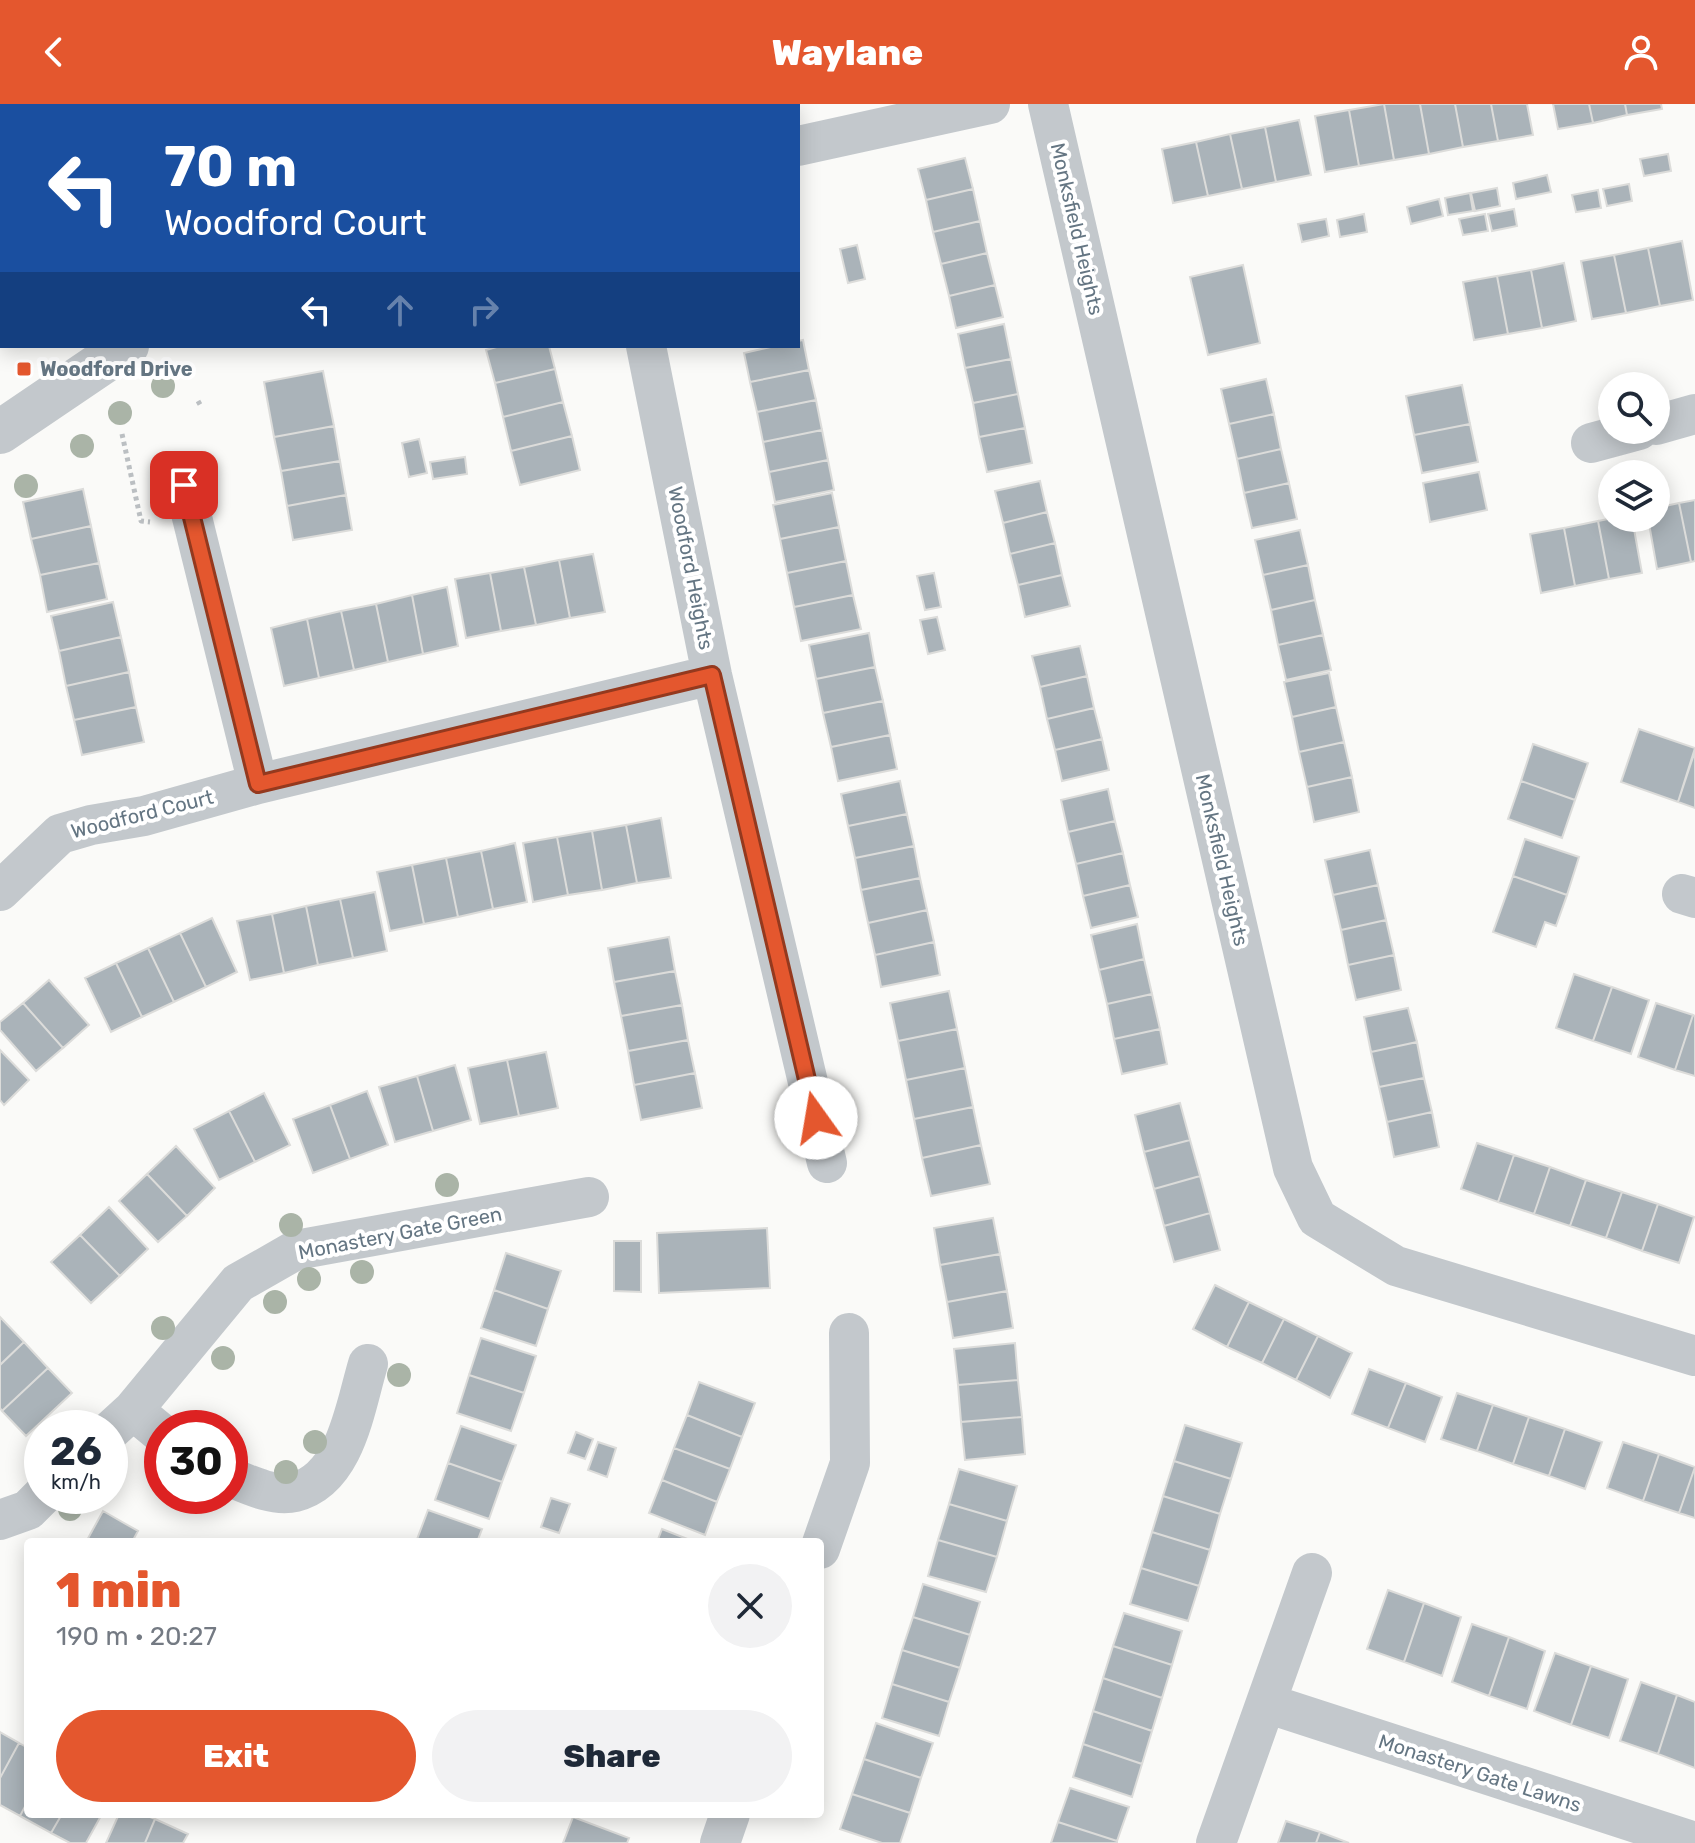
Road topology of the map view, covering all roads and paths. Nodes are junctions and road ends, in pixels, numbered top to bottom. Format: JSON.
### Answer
{"nodes":[{"id":1,"x":990,"y":104,"type":"edge"},
{"id":2,"x":1048,"y":104,"type":"edge"},
{"id":3,"x":800,"y":146,"type":"edge"},
{"id":4,"x":124,"y":348,"type":"edge"},
{"id":5,"x":646,"y":348,"type":"edge"},
{"id":6,"x":198,"y":401,"type":"dead end"},
{"id":7,"x":202,"y":408,"type":"dead end"},
{"id":8,"x":1695,"y":414,"type":"edge"},
{"id":9,"x":1670,"y":421,"type":"edge"},
{"id":10,"x":0,"y":432,"type":"edge"},
{"id":11,"x":122,"y":434,"type":"dead end"},
{"id":12,"x":1598,"y":441,"type":"edge"},
{"id":13,"x":1591,"y":443,"type":"dead end"},
{"id":14,"x":184,"y":485,"type":"dead end"},
{"id":15,"x":154,"y":523,"type":"dead end"},
{"id":16,"x":712,"y":675,"type":"junction"},
{"id":17,"x":258,"y":784,"type":"junction"},
{"id":18,"x":0,"y":891,"type":"edge"},
{"id":19,"x":827,"y":1163,"type":"dead end"},
{"id":20,"x":589,"y":1197,"type":"dead end"},
{"id":21,"x":849,"y":1333,"type":"dead end"},
{"id":22,"x":1695,"y":1356,"type":"edge"},
{"id":23,"x":368,"y":1364,"type":"dead end"},
{"id":24,"x":135,"y":1425,"type":"edge"},
{"id":25,"x":248,"y":1484,"type":"edge"},
{"id":26,"x":24,"y":1511,"type":"edge"},
{"id":27,"x":0,"y":1520,"type":"edge"},
{"id":28,"x":824,"y":1538,"type":"edge"},
{"id":29,"x":1312,"y":1573,"type":"dead end"},
{"id":30,"x":1266,"y":1703,"type":"junction"},
{"id":31,"x":729,"y":1818,"type":"edge"},
{"id":32,"x":1695,"y":1842,"type":"edge"},
{"id":33,"x":720,"y":1843,"type":"edge"},
{"id":34,"x":1216,"y":1843,"type":"edge"}],
"edges":[{"from":1,"to":3,"type":"street"},
{"from":2,"to":22,"type":"street","name":"Monksfield Heights"},
{"from":4,"to":10,"type":"street"},
{"from":5,"to":16,"type":"street","name":"Woodford Heights"},
{"from":6,"to":7,"type":"path"},
{"from":8,"to":9,"type":"street"},
{"from":11,"to":15,"type":"path"},
{"from":12,"to":13,"type":"street"},
{"from":14,"to":17,"type":"street"},
{"from":16,"to":17,"type":"street","name":"Woodford Court"},
{"from":16,"to":19,"type":"street","name":"Woodford Heights"},
{"from":17,"to":18,"type":"street","name":"Woodford Court"},
{"from":20,"to":24,"type":"street","name":"Monastery Gate Green"},
{"from":21,"to":28,"type":"street"},
{"from":23,"to":25,"type":"street"},
{"from":26,"to":27,"type":"street"},
{"from":29,"to":30,"type":"street"},
{"from":30,"to":32,"type":"street","name":"Monastery Gate Lawns"},
{"from":30,"to":34,"type":"street"},
{"from":31,"to":33,"type":"street"}]}
